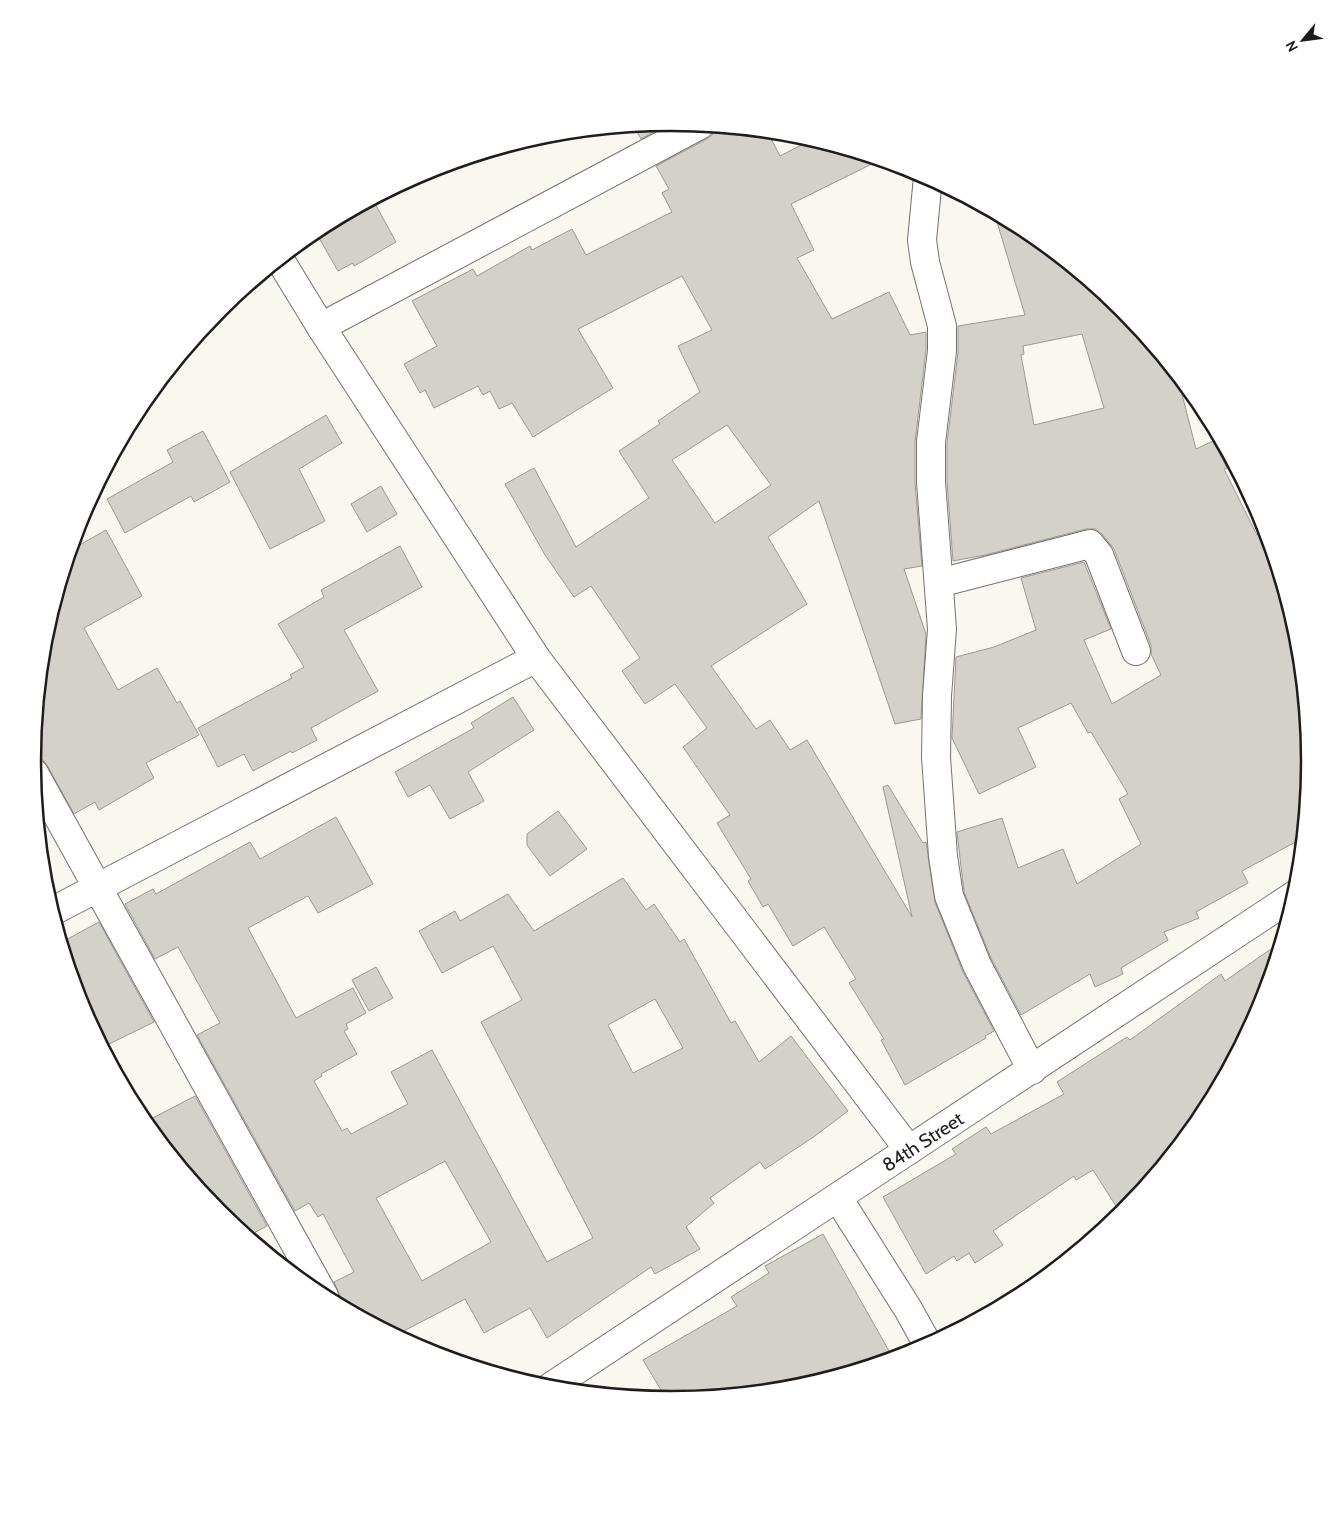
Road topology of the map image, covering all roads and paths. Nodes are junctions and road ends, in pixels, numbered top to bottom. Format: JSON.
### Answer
{"nodes":[{"id":1,"x":688,"y":131,"type":"edge"},
{"id":2,"x":927,"y":186,"type":"edge"},
{"id":3,"x":283,"y":265,"type":"edge"},
{"id":4,"x":321,"y":326,"type":"junction"},
{"id":5,"x":939,"y":583,"type":"junction"},
{"id":6,"x":1136,"y":651,"type":"dead end"},
{"id":7,"x":536,"y":658,"type":"junction"},
{"id":8,"x":42,"y":788,"type":"edge"},
{"id":9,"x":98,"y":888,"type":"junction"},
{"id":10,"x":1286,"y":901,"type":"edge"},
{"id":11,"x":59,"y":908,"type":"edge"},
{"id":12,"x":1032,"y":1070,"type":"junction"},
{"id":13,"x":909,"y":1150,"type":"junction"},
{"id":14,"x":838,"y":1198,"type":"junction"},
{"id":15,"x":316,"y":1281,"type":"edge"},
{"id":16,"x":924,"y":1338,"type":"edge"},
{"id":17,"x":561,"y":1381,"type":"edge"}],
"edges":[{"from":1,"to":4,"type":"street"},
{"from":2,"to":5,"type":"street"},
{"from":3,"to":4,"type":"street"},
{"from":4,"to":7,"type":"street"},
{"from":5,"to":6,"type":"street"},
{"from":5,"to":12,"type":"street"},
{"from":7,"to":9,"type":"street"},
{"from":7,"to":13,"type":"street"},
{"from":8,"to":9,"type":"street"},
{"from":9,"to":11,"type":"street"},
{"from":9,"to":15,"type":"street"},
{"from":10,"to":12,"type":"street","name":"84th Street"},
{"from":12,"to":13,"type":"street","name":"84th Street"},
{"from":13,"to":14,"type":"street","name":"84th Street"},
{"from":14,"to":16,"type":"street"},
{"from":14,"to":17,"type":"street","name":"84th Street"}]}
